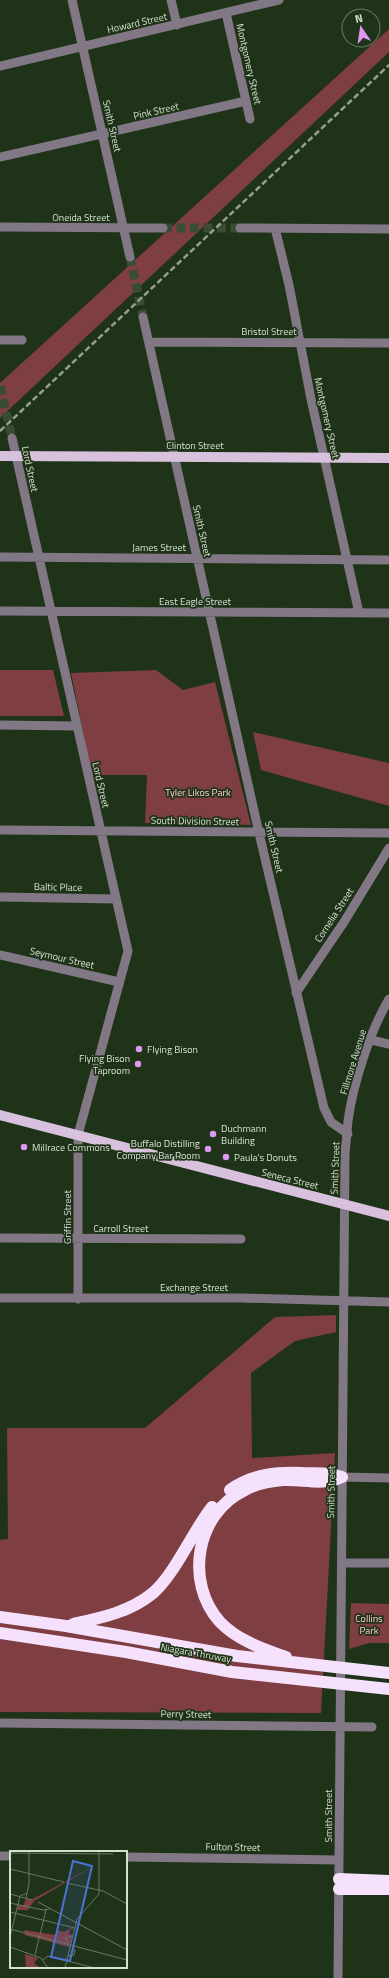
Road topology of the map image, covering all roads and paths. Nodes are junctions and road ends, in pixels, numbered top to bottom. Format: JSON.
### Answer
{"nodes":[{"id":1,"x":72,"y":0,"type":"edge"},
{"id":2,"x":171,"y":0,"type":"edge"},
{"id":3,"x":279,"y":0,"type":"edge"},
{"id":4,"x":226,"y":13,"type":"junction"},
{"id":5,"x":177,"y":25,"type":"junction"},
{"id":6,"x":83,"y":47,"type":"junction"},
{"id":7,"x":0,"y":66,"type":"edge"},
{"id":8,"x":246,"y":101,"type":"junction"},
{"id":9,"x":250,"y":119,"type":"dead end"},
{"id":10,"x":102,"y":133,"type":"junction"},
{"id":11,"x":0,"y":157,"type":"edge"},
{"id":12,"x":0,"y":227,"type":"edge"},
{"id":13,"x":124,"y":228,"type":"junction"},
{"id":14,"x":163,"y":228,"type":"tunnel mouth"},
{"id":15,"x":240,"y":228,"type":"tunnel mouth"},
{"id":16,"x":275,"y":228,"type":"junction"},
{"id":17,"x":389,"y":229,"type":"edge"},
{"id":18,"x":130,"y":257,"type":"tunnel mouth"},
{"id":19,"x":143,"y":317,"type":"tunnel mouth"},
{"id":20,"x":0,"y":340,"type":"edge"},
{"id":21,"x":22,"y":340,"type":"dead end"},
{"id":22,"x":149,"y":342,"type":"junction"},
{"id":23,"x":300,"y":342,"type":"junction"},
{"id":24,"x":389,"y":343,"type":"edge"},
{"id":25,"x":12,"y":438,"type":"tunnel mouth"},
{"id":26,"x":0,"y":456,"type":"edge"},
{"id":27,"x":16,"y":456,"type":"junction"},
{"id":28,"x":174,"y":457,"type":"junction"},
{"id":29,"x":325,"y":458,"type":"junction"},
{"id":30,"x":389,"y":458,"type":"edge"},
{"id":31,"x":0,"y":557,"type":"edge"},
{"id":32,"x":38,"y":557,"type":"junction"},
{"id":33,"x":197,"y":558,"type":"junction"},
{"id":34,"x":348,"y":559,"type":"junction"},
{"id":35,"x":389,"y":560,"type":"edge"},
{"id":36,"x":0,"y":611,"type":"edge"},
{"id":37,"x":50,"y":612,"type":"junction"},
{"id":38,"x":209,"y":612,"type":"junction"},
{"id":39,"x":359,"y":612,"type":"junction"},
{"id":40,"x":389,"y":613,"type":"edge"},
{"id":41,"x":0,"y":725,"type":"edge"},
{"id":42,"x":76,"y":726,"type":"junction"},
{"id":43,"x":0,"y":830,"type":"edge"},
{"id":44,"x":101,"y":830,"type":"junction"},
{"id":45,"x":259,"y":833,"type":"junction"},
{"id":46,"x":389,"y":833,"type":"edge"},
{"id":47,"x":389,"y":848,"type":"edge"},
{"id":48,"x":0,"y":898,"type":"edge"},
{"id":49,"x":116,"y":898,"type":"junction"},
{"id":50,"x":0,"y":955,"type":"edge"},
{"id":51,"x":119,"y":982,"type":"junction"},
{"id":52,"x":296,"y":993,"type":"junction"},
{"id":53,"x":389,"y":999,"type":"edge"},
{"id":54,"x":370,"y":1040,"type":"junction"},
{"id":55,"x":389,"y":1044,"type":"edge"},
{"id":56,"x":0,"y":1115,"type":"edge"},
{"id":57,"x":348,"y":1134,"type":"junction"},
{"id":58,"x":78,"y":1135,"type":"junction"},
{"id":59,"x":345,"y":1205,"type":"junction"},
{"id":60,"x":389,"y":1216,"type":"edge"},
{"id":61,"x":0,"y":1238,"type":"edge"},
{"id":62,"x":242,"y":1239,"type":"dead end"},
{"id":63,"x":78,"y":1240,"type":"junction"},
{"id":64,"x":0,"y":1298,"type":"edge"},
{"id":65,"x":78,"y":1299,"type":"junction"},
{"id":66,"x":343,"y":1300,"type":"junction"},
{"id":67,"x":389,"y":1302,"type":"edge"},
{"id":68,"x":342,"y":1478,"type":"junction"},
{"id":69,"x":389,"y":1478,"type":"edge"},
{"id":70,"x":342,"y":1563,"type":"junction"},
{"id":71,"x":389,"y":1563,"type":"edge"},
{"id":72,"x":0,"y":1617,"type":"edge"},
{"id":73,"x":66,"y":1626,"type":"junction"},
{"id":74,"x":0,"y":1633,"type":"edge"},
{"id":75,"x":304,"y":1664,"type":"junction"},
{"id":76,"x":389,"y":1673,"type":"edge"},
{"id":77,"x":387,"y":1692,"type":"edge"},
{"id":78,"x":0,"y":1723,"type":"edge"},
{"id":79,"x":340,"y":1726,"type":"junction"},
{"id":80,"x":372,"y":1727,"type":"dead end"},
{"id":81,"x":127,"y":1857,"type":"edge"},
{"id":82,"x":339,"y":1860,"type":"junction"},
{"id":83,"x":389,"y":1881,"type":"edge"},
{"id":84,"x":339,"y":1884,"type":"junction"},
{"id":85,"x":389,"y":1889,"type":"edge"},
{"id":86,"x":338,"y":1978,"type":"edge"}],
"edges":[{"from":1,"to":6,"type":"street","name":"Smith Street"},
{"from":2,"to":5,"type":"street"},
{"from":3,"to":4,"type":"street","name":"Howard Street"},
{"from":4,"to":5,"type":"street","name":"Howard Street"},
{"from":4,"to":8,"type":"street","name":"Montgomery Street"},
{"from":5,"to":6,"type":"street","name":"Howard Street"},
{"from":6,"to":7,"type":"street","name":"Howard Street"},
{"from":6,"to":10,"type":"street","name":"Smith Street"},
{"from":8,"to":9,"type":"street","name":"Montgomery Street"},
{"from":8,"to":10,"type":"street","name":"Pink Street"},
{"from":10,"to":11,"type":"street","name":"Pink Street"},
{"from":10,"to":13,"type":"street","name":"Smith Street"},
{"from":12,"to":13,"type":"street","name":"Oneida Street"},
{"from":13,"to":14,"type":"street","name":"Oneida Street"},
{"from":13,"to":18,"type":"street","name":"Smith Street"},
{"from":15,"to":16,"type":"street"},
{"from":16,"to":17,"type":"street"},
{"from":16,"to":23,"type":"street","name":"Montgomery Street"},
{"from":19,"to":22,"type":"street","name":"Smith Street"},
{"from":20,"to":21,"type":"street"},
{"from":22,"to":23,"type":"street","name":"Bristol Street"},
{"from":22,"to":28,"type":"street","name":"Smith Street"},
{"from":23,"to":24,"type":"street","name":"Bristol Street"},
{"from":23,"to":29,"type":"street","name":"Montgomery Street"},
{"from":25,"to":27,"type":"street","name":"Lord Street"},
{"from":26,"to":27,"type":"main road","name":"Clinton Street"},
{"from":27,"to":28,"type":"main road","name":"Clinton Street"},
{"from":27,"to":32,"type":"street","name":"Lord Street"},
{"from":28,"to":29,"type":"main road","name":"Clinton Street"},
{"from":28,"to":33,"type":"street","name":"Smith Street"},
{"from":29,"to":30,"type":"main road","name":"Clinton Street"},
{"from":29,"to":34,"type":"street","name":"Montgomery Street"},
{"from":31,"to":32,"type":"street","name":"James Street"},
{"from":32,"to":33,"type":"street","name":"James Street"},
{"from":32,"to":37,"type":"street","name":"Lord Street"},
{"from":33,"to":34,"type":"street","name":"James Street"},
{"from":33,"to":38,"type":"street","name":"Smith Street"},
{"from":34,"to":35,"type":"street","name":"James Street"},
{"from":34,"to":39,"type":"street","name":"Montgomery Street"},
{"from":36,"to":37,"type":"street","name":"East Eagle Street"},
{"from":37,"to":38,"type":"street","name":"East Eagle Street"},
{"from":37,"to":42,"type":"street","name":"Lord Street"},
{"from":38,"to":39,"type":"street","name":"East Eagle Street"},
{"from":38,"to":45,"type":"street","name":"Smith Street"},
{"from":39,"to":40,"type":"street","name":"East Eagle Street"},
{"from":41,"to":42,"type":"street"},
{"from":42,"to":44,"type":"street","name":"Lord Street"},
{"from":43,"to":44,"type":"street","name":"South Division Street"},
{"from":44,"to":45,"type":"street","name":"South Division Street"},
{"from":44,"to":49,"type":"street","name":"Lord Street"},
{"from":45,"to":46,"type":"street","name":"South Division Street"},
{"from":45,"to":52,"type":"street","name":"Smith Street"},
{"from":47,"to":52,"type":"street","name":"Cornelia Street"},
{"from":48,"to":49,"type":"street","name":"Baltic Place"},
{"from":49,"to":51,"type":"street","name":"Lord Street"},
{"from":50,"to":51,"type":"street","name":"Seymour Street"},
{"from":51,"to":58,"type":"street","name":"Lord Street"},
{"from":52,"to":57,"type":"street","name":"Smith Street"},
{"from":53,"to":54,"type":"street","name":"Fillmore Avenue"},
{"from":54,"to":55,"type":"street"},
{"from":54,"to":57,"type":"street","name":"Fillmore Avenue"},
{"from":56,"to":58,"type":"main road","name":"Seneca Street"},
{"from":57,"to":59,"type":"street","name":"Smith Street"},
{"from":58,"to":59,"type":"main road","name":"Seneca Street"},
{"from":58,"to":63,"type":"street","name":"Griffin Street"},
{"from":59,"to":60,"type":"main road","name":"Seneca Street"},
{"from":59,"to":66,"type":"street","name":"Smith Street"},
{"from":61,"to":63,"type":"street","name":"Carroll Street"},
{"from":62,"to":63,"type":"street","name":"Carroll Street"},
{"from":63,"to":65,"type":"street","name":"Griffin Street"},
{"from":64,"to":65,"type":"street","name":"Exchange Street"},
{"from":65,"to":66,"type":"street","name":"Exchange Street"},
{"from":66,"to":67,"type":"street","name":"Exchange Street"},
{"from":66,"to":68,"type":"street","name":"Smith Street"},
{"from":68,"to":69,"type":"street"},
{"from":68,"to":70,"type":"street","name":"Smith Street"},
{"from":68,"to":73,"type":"highway"},
{"from":68,"to":75,"type":"highway"},
{"from":70,"to":71,"type":"street"},
{"from":70,"to":79,"type":"street","name":"Smith Street"},
{"from":72,"to":73,"type":"highway","name":"Niagara Thruway"},
{"from":73,"to":75,"type":"highway","name":"Niagara Thruway"},
{"from":74,"to":77,"type":"highway","name":"Niagara Thruway"},
{"from":75,"to":76,"type":"highway","name":"Niagara Thruway"},
{"from":78,"to":79,"type":"street","name":"Perry Street"},
{"from":79,"to":80,"type":"street","name":"Perry Street"},
{"from":79,"to":82,"type":"street","name":"Smith Street"},
{"from":81,"to":82,"type":"street","name":"Fulton Street"},
{"from":82,"to":84,"type":"street","name":"Smith Street"},
{"from":83,"to":84,"type":"highway"},
{"from":84,"to":85,"type":"highway"},
{"from":84,"to":86,"type":"street","name":"Smith Street"}]}
